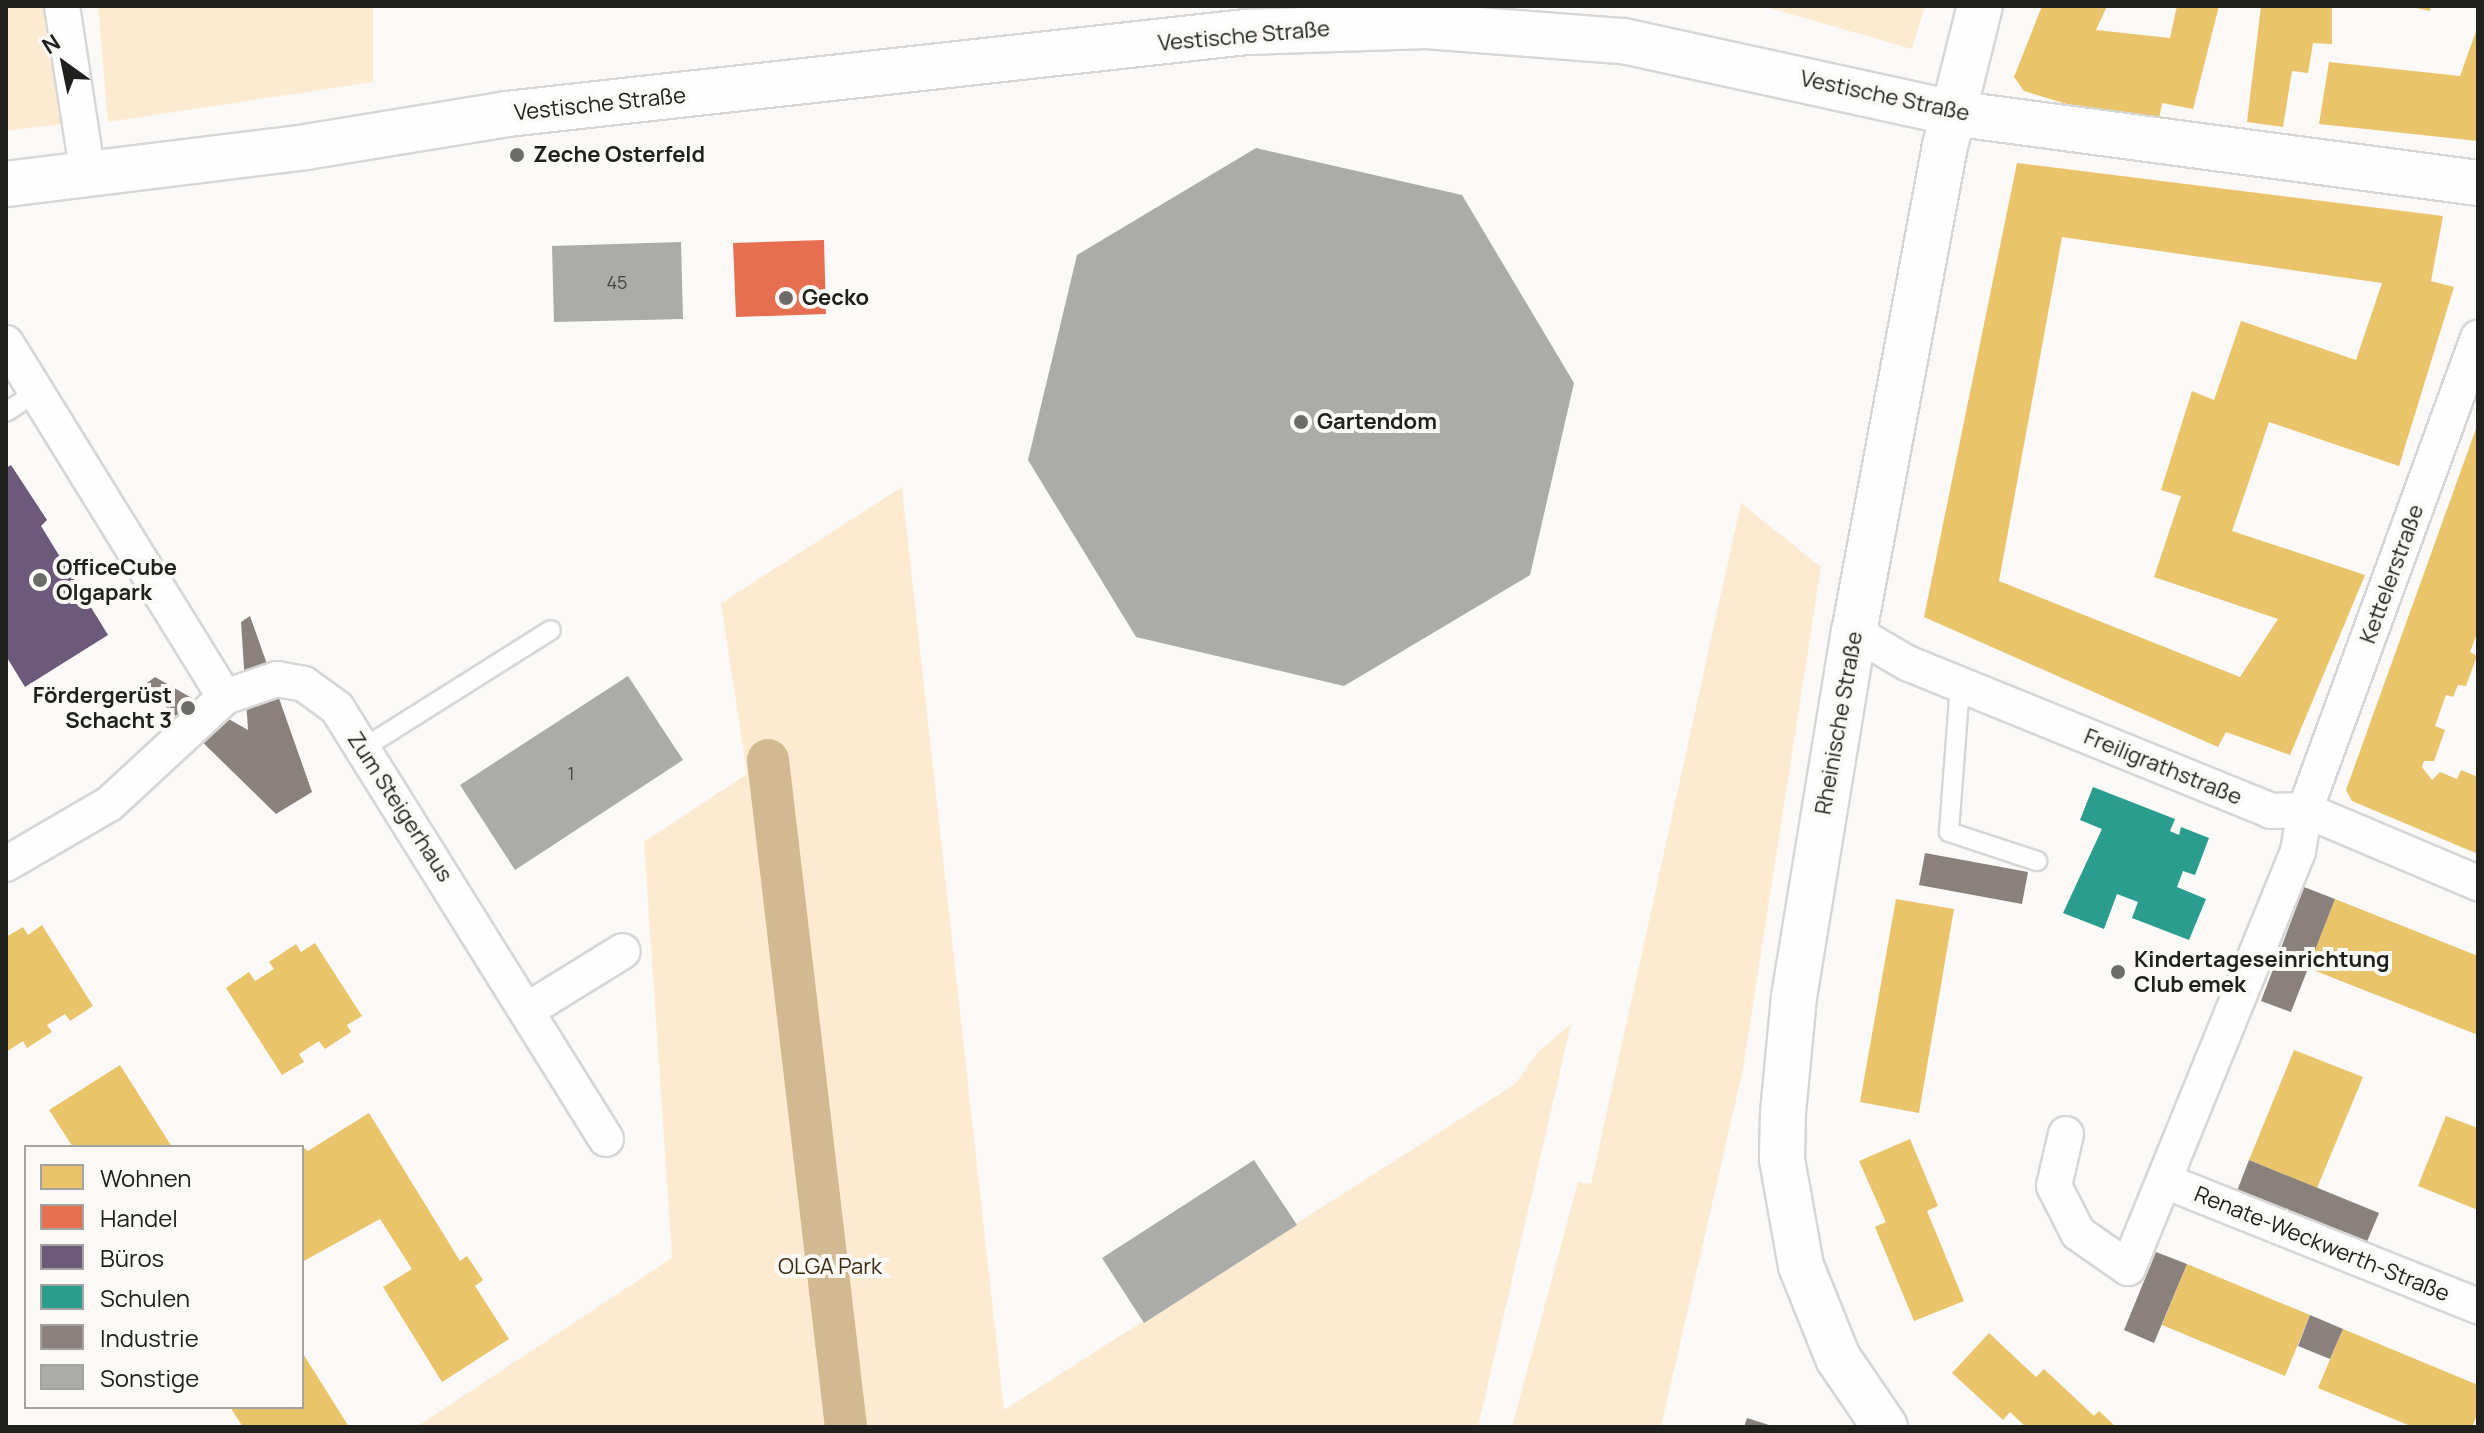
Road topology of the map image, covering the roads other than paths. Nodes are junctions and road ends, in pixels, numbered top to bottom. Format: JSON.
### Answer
{"nodes":[{"id":1,"x":62,"y":6,"type":"edge"},
{"id":2,"x":1980,"y":6,"type":"edge"},
{"id":3,"x":1952,"y":113,"type":"junction"},
{"id":4,"x":88,"y":175,"type":"junction"},
{"id":5,"x":2478,"y":183,"type":"edge"},
{"id":6,"x":6,"y":184,"type":"edge"},
{"id":7,"x":2478,"y":338,"type":"edge"},
{"id":8,"x":6,"y":343,"type":"edge"},
{"id":9,"x":37,"y":392,"type":"junction"},
{"id":10,"x":6,"y":412,"type":"edge"},
{"id":11,"x":551,"y":630,"type":"dead end"},
{"id":12,"x":1854,"y":632,"type":"junction"},
{"id":13,"x":1960,"y":685,"type":"junction"},
{"id":14,"x":225,"y":697,"type":"junction"},
{"id":15,"x":362,"y":749,"type":"junction"},
{"id":16,"x":2305,"y":810,"type":"junction"},
{"id":17,"x":13,"y":860,"type":"edge"},
{"id":18,"x":2037,"y":861,"type":"dead end"},
{"id":19,"x":2478,"y":883,"type":"edge"},
{"id":20,"x":623,"y":951,"type":"dead end"},
{"id":21,"x":529,"y":1009,"type":"junction"},
{"id":22,"x":2066,"y":1134,"type":"dead end"},
{"id":23,"x":606,"y":1139,"type":"dead end"},
{"id":24,"x":2165,"y":1181,"type":"junction"},
{"id":25,"x":2478,"y":1306,"type":"edge"},
{"id":26,"x":1885,"y":1427,"type":"edge"}],
"edges":[{"from":1,"to":4,"type":"street"},
{"from":2,"to":3,"type":"street","name":"Rheinische Straße"},
{"from":3,"to":4,"type":"street","name":"Vestische Straße"},
{"from":3,"to":5,"type":"street","name":"Vestische Straße"},
{"from":3,"to":12,"type":"street","name":"Rheinische Straße"},
{"from":4,"to":6,"type":"street","name":"Vestische Straße"},
{"from":7,"to":16,"type":"street","name":"Kettelerstraße"},
{"from":8,"to":9,"type":"street"},
{"from":9,"to":10,"type":"lane"},
{"from":9,"to":14,"type":"street"},
{"from":11,"to":15,"type":"lane"},
{"from":12,"to":13,"type":"street","name":"Freiligrathstraße"},
{"from":12,"to":26,"type":"street","name":"Rheinische Straße"},
{"from":13,"to":16,"type":"street","name":"Freiligrathstraße"},
{"from":13,"to":18,"type":"lane"},
{"from":14,"to":15,"type":"street","name":"Zum Steigerhaus"},
{"from":14,"to":17,"type":"street","name":"Zum Steigerhaus"},
{"from":15,"to":21,"type":"street","name":"Zum Steigerhaus"},
{"from":16,"to":19,"type":"street","name":"Freiligrathstraße"},
{"from":16,"to":24,"type":"street","name":"Renate-Weckwerth-Straße"},
{"from":20,"to":21,"type":"street"},
{"from":21,"to":23,"type":"street","name":"Zum Steigerhaus"},
{"from":22,"to":24,"type":"street","name":"Renate-Weckwerth-Straße"},
{"from":24,"to":25,"type":"street","name":"Renate-Weckwerth-Straße"}]}
